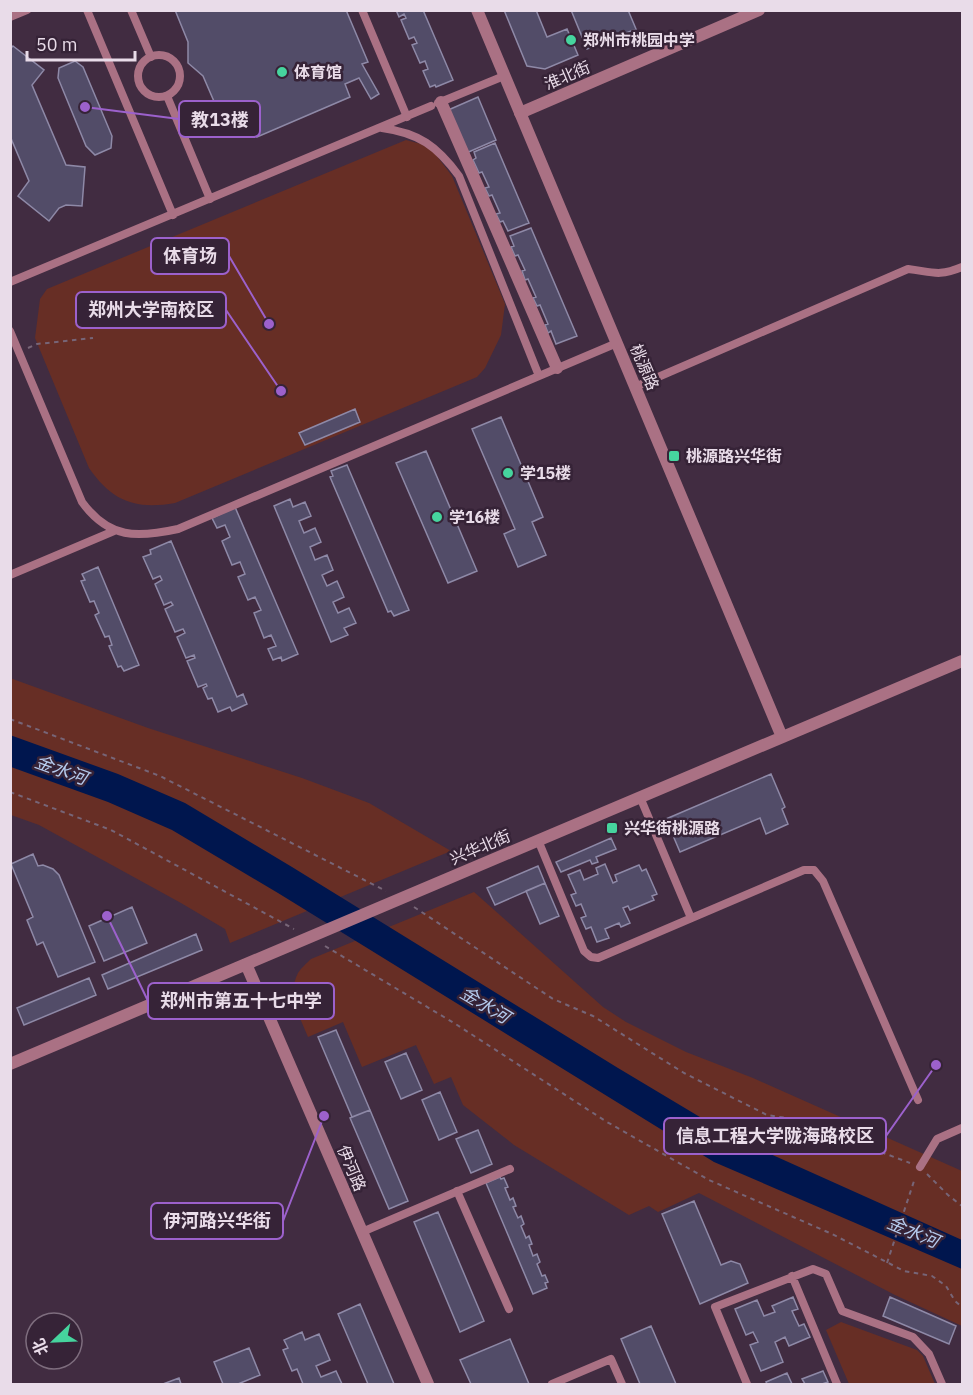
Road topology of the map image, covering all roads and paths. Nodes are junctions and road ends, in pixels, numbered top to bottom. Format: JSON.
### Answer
{"nodes":[{"id":1,"x":27,"y":10,"type":"edge"},
{"id":2,"x":87,"y":10,"type":"edge"},
{"id":3,"x":131,"y":10,"type":"edge"},
{"id":4,"x":362,"y":10,"type":"edge"},
{"id":5,"x":477,"y":10,"type":"edge"},
{"id":6,"x":759,"y":10,"type":"edge"},
{"id":7,"x":10,"y":17,"type":"edge"},
{"id":8,"x":150,"y":57,"type":"junction"},
{"id":9,"x":504,"y":76,"type":"junction"},
{"id":10,"x":167,"y":96,"type":"junction"},
{"id":11,"x":437,"y":104,"type":"junction"},
{"id":12,"x":520,"y":113,"type":"junction"},
{"id":13,"x":407,"y":117,"type":"junction"},
{"id":14,"x":380,"y":128,"type":"junction"},
{"id":15,"x":210,"y":199,"type":"junction"},
{"id":16,"x":173,"y":215,"type":"junction"},
{"id":17,"x":963,"y":267,"type":"edge"},
{"id":18,"x":10,"y":282,"type":"edge"},
{"id":19,"x":10,"y":331,"type":"edge"},
{"id":20,"x":93,"y":338,"type":"dead end"},
{"id":21,"x":617,"y":343,"type":"junction"},
{"id":22,"x":19,"y":352,"type":"junction"},
{"id":23,"x":557,"y":368,"type":"junction"},
{"id":24,"x":539,"y":376,"type":"junction"},
{"id":25,"x":635,"y":387,"type":"junction"},
{"id":26,"x":114,"y":531,"type":"junction"},
{"id":27,"x":10,"y":575,"type":"edge"},
{"id":28,"x":963,"y":661,"type":"edge"},
{"id":29,"x":10,"y":719,"type":"edge"},
{"id":30,"x":782,"y":737,"type":"junction"},
{"id":31,"x":10,"y":792,"type":"edge"},
{"id":32,"x":640,"y":797,"type":"junction"},
{"id":33,"x":538,"y":840,"type":"junction"},
{"id":34,"x":400,"y":898,"type":"junction"},
{"id":35,"x":691,"y":918,"type":"junction"},
{"id":36,"x":313,"y":935,"type":"junction"},
{"id":37,"x":246,"y":964,"type":"junction"},
{"id":38,"x":10,"y":1064,"type":"edge"},
{"id":39,"x":918,"y":1100,"type":"dead end"},
{"id":40,"x":963,"y":1128,"type":"edge"},
{"id":41,"x":920,"y":1167,"type":"junction"},
{"id":42,"x":510,"y":1169,"type":"dead end"},
{"id":43,"x":457,"y":1191,"type":"junction"},
{"id":44,"x":963,"y":1206,"type":"edge"},
{"id":45,"x":362,"y":1232,"type":"junction"},
{"id":46,"x":887,"y":1263,"type":"junction"},
{"id":47,"x":792,"y":1276,"type":"junction"},
{"id":48,"x":963,"y":1307,"type":"edge"},
{"id":49,"x":509,"y":1309,"type":"dead end"},
{"id":50,"x":575,"y":1375,"type":"junction"},
{"id":51,"x":428,"y":1384,"type":"edge"},
{"id":52,"x":552,"y":1384,"type":"edge"},
{"id":53,"x":579,"y":1384,"type":"edge"},
{"id":54,"x":622,"y":1384,"type":"edge"},
{"id":55,"x":747,"y":1384,"type":"edge"},
{"id":56,"x":837,"y":1384,"type":"edge"},
{"id":57,"x":942,"y":1384,"type":"edge"}],
"edges":[{"from":1,"to":7,"type":"lane"},
{"from":2,"to":16,"type":"lane"},
{"from":3,"to":8,"type":"lane"},
{"from":4,"to":13,"type":"lane"},
{"from":5,"to":9,"type":"street","name":"桃源路"},
{"from":6,"to":12,"type":"street","name":"淮北街"},
{"from":8,"to":10,"type":"lane"},
{"from":8,"to":10,"type":"lane"},
{"from":9,"to":11,"type":"lane"},
{"from":9,"to":12,"type":"street","name":"桃源路"},
{"from":10,"to":15,"type":"lane"},
{"from":11,"to":13,"type":"lane"},
{"from":11,"to":23,"type":"street"},
{"from":12,"to":21,"type":"street","name":"桃源路"},
{"from":13,"to":14,"type":"lane"},
{"from":14,"to":15,"type":"lane"},
{"from":14,"to":24,"type":"lane"},
{"from":15,"to":16,"type":"lane"},
{"from":16,"to":18,"type":"lane"},
{"from":17,"to":25,"type":"lane"},
{"from":19,"to":22,"type":"lane"},
{"from":20,"to":22,"type":"path"},
{"from":21,"to":23,"type":"lane"},
{"from":21,"to":25,"type":"street","name":"桃源路"},
{"from":22,"to":26,"type":"lane"},
{"from":23,"to":24,"type":"lane"},
{"from":24,"to":26,"type":"lane"},
{"from":25,"to":30,"type":"street","name":"桃源路"},
{"from":26,"to":27,"type":"lane"},
{"from":28,"to":30,"type":"street","name":"兴华北街"},
{"from":29,"to":34,"type":"path"},
{"from":30,"to":32,"type":"street","name":"兴华北街"},
{"from":31,"to":36,"type":"path"},
{"from":32,"to":33,"type":"street","name":"兴华北街"},
{"from":32,"to":35,"type":"lane"},
{"from":33,"to":34,"type":"street","name":"兴华北街"},
{"from":33,"to":35,"type":"lane"},
{"from":34,"to":36,"type":"street","name":"兴华北街"},
{"from":34,"to":41,"type":"path"},
{"from":35,"to":39,"type":"lane"},
{"from":36,"to":37,"type":"street","name":"兴华北街"},
{"from":36,"to":46,"type":"path"},
{"from":37,"to":38,"type":"street","name":"兴华北街"},
{"from":37,"to":45,"type":"street","name":"伊河路"},
{"from":40,"to":41,"type":"lane"},
{"from":41,"to":44,"type":"path"},
{"from":41,"to":46,"type":"path"},
{"from":42,"to":43,"type":"lane"},
{"from":43,"to":45,"type":"lane"},
{"from":43,"to":49,"type":"lane"},
{"from":45,"to":51,"type":"street","name":"伊河路"},
{"from":46,"to":48,"type":"path"},
{"from":47,"to":55,"type":"lane"},
{"from":47,"to":56,"type":"lane"},
{"from":47,"to":57,"type":"lane"},
{"from":50,"to":52,"type":"lane"},
{"from":50,"to":53,"type":"lane"},
{"from":50,"to":54,"type":"lane"}]}
